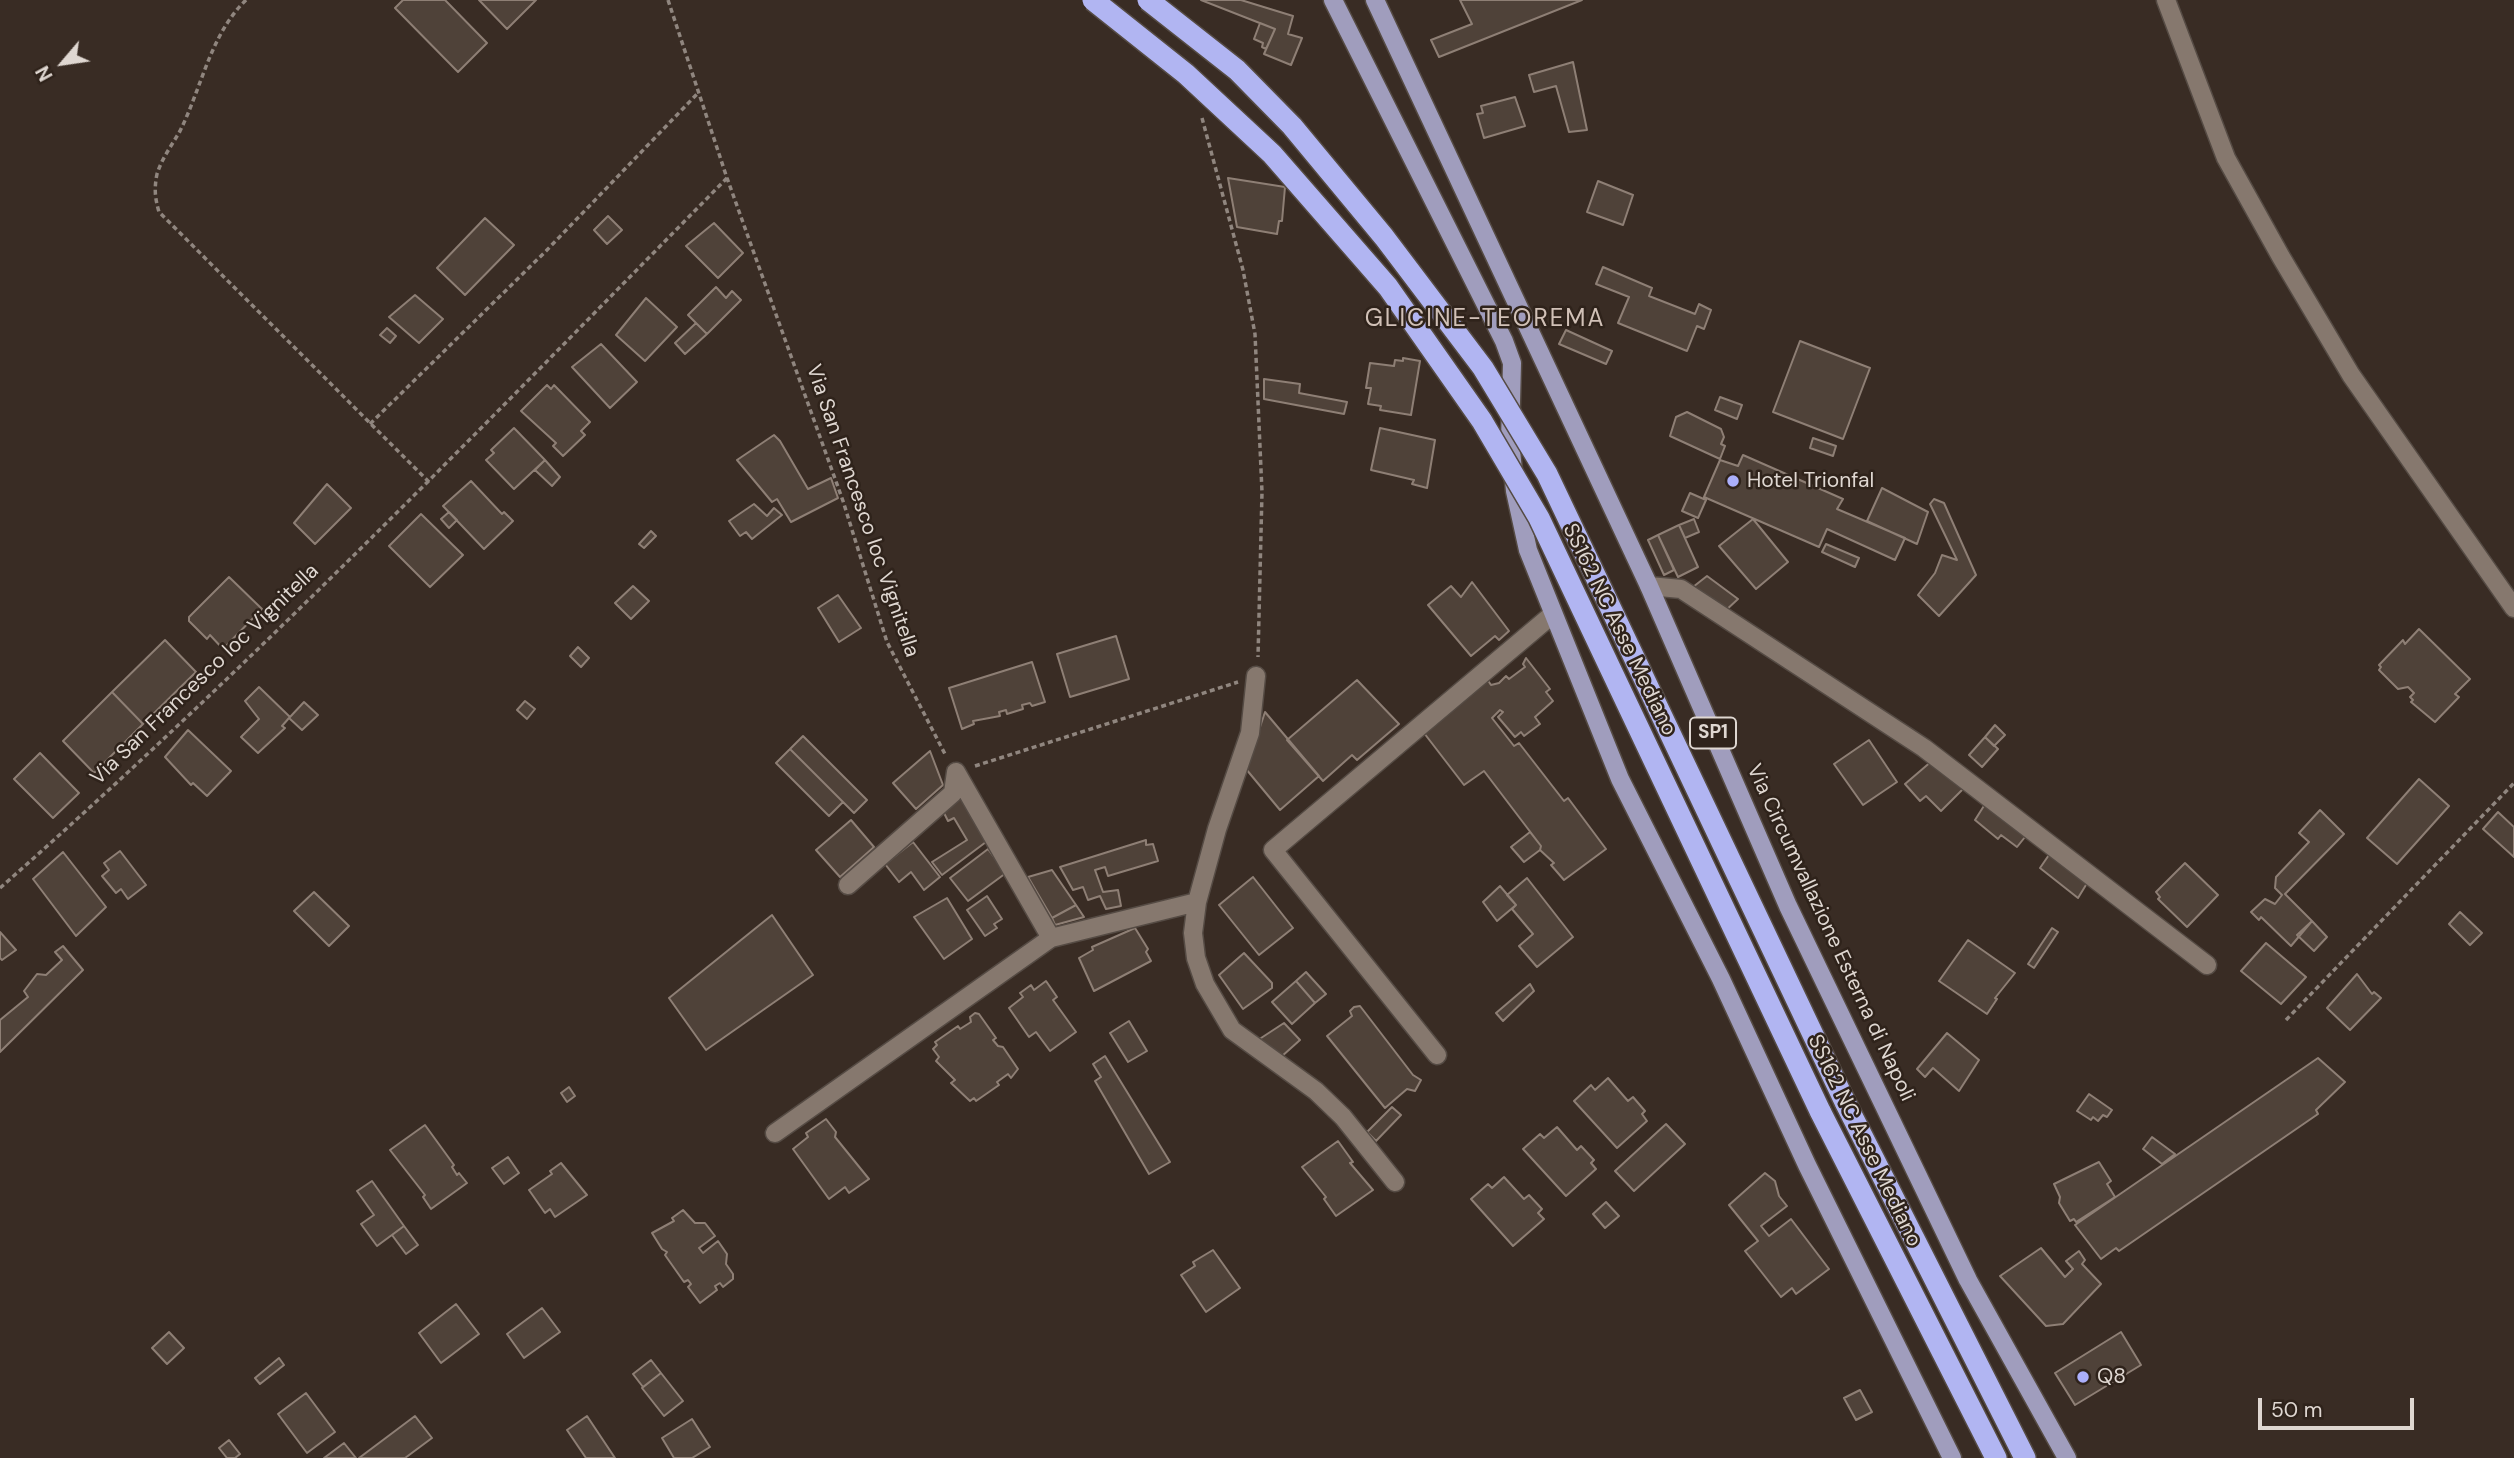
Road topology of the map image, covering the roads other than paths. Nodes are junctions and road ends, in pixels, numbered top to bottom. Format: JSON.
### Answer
{"nodes":[{"id":1,"x":1093,"y":0,"type":"edge"},
{"id":2,"x":1148,"y":0,"type":"edge"},
{"id":3,"x":1333,"y":0,"type":"edge"},
{"id":4,"x":1375,"y":0,"type":"edge"},
{"id":5,"x":2166,"y":0,"type":"edge"},
{"id":6,"x":1650,"y":586,"type":"junction"},
{"id":7,"x":2514,"y":608,"type":"edge"},
{"id":8,"x":1553,"y":614,"type":"junction"},
{"id":9,"x":1256,"y":676,"type":"road end"},
{"id":10,"x":848,"y":885,"type":"dead end"},
{"id":11,"x":1198,"y":902,"type":"junction"},
{"id":12,"x":1051,"y":938,"type":"junction"},
{"id":13,"x":2207,"y":965,"type":"dead end"},
{"id":14,"x":1437,"y":1055,"type":"dead end"},
{"id":15,"x":775,"y":1133,"type":"dead end"},
{"id":16,"x":1395,"y":1182,"type":"dead end"},
{"id":17,"x":1952,"y":1458,"type":"edge"},
{"id":18,"x":1996,"y":1458,"type":"edge"},
{"id":19,"x":2025,"y":1458,"type":"edge"},
{"id":20,"x":2067,"y":1458,"type":"edge"}],
"edges":[{"from":1,"to":18,"type":"highway","name":"SS162 NC Asse Mediano","bridge":true},
{"from":2,"to":19,"type":"highway","name":"SS162 NC Asse Mediano","bridge":true},
{"from":3,"to":8,"type":"main road"},
{"from":4,"to":6,"type":"main road","name":"Via Circumvallazione Esterna di Napoli","number":"SP1"},
{"from":5,"to":7,"type":"street"},
{"from":6,"to":13,"type":"street"},
{"from":6,"to":20,"type":"main road","name":"Via Circumvallazione Esterna di Napoli","number":"SP1"},
{"from":8,"to":14,"type":"street"},
{"from":8,"to":17,"type":"main road"},
{"from":9,"to":11,"type":"street"},
{"from":10,"to":12,"type":"street"},
{"from":11,"to":12,"type":"street"},
{"from":11,"to":16,"type":"street"},
{"from":12,"to":15,"type":"street"}]}
